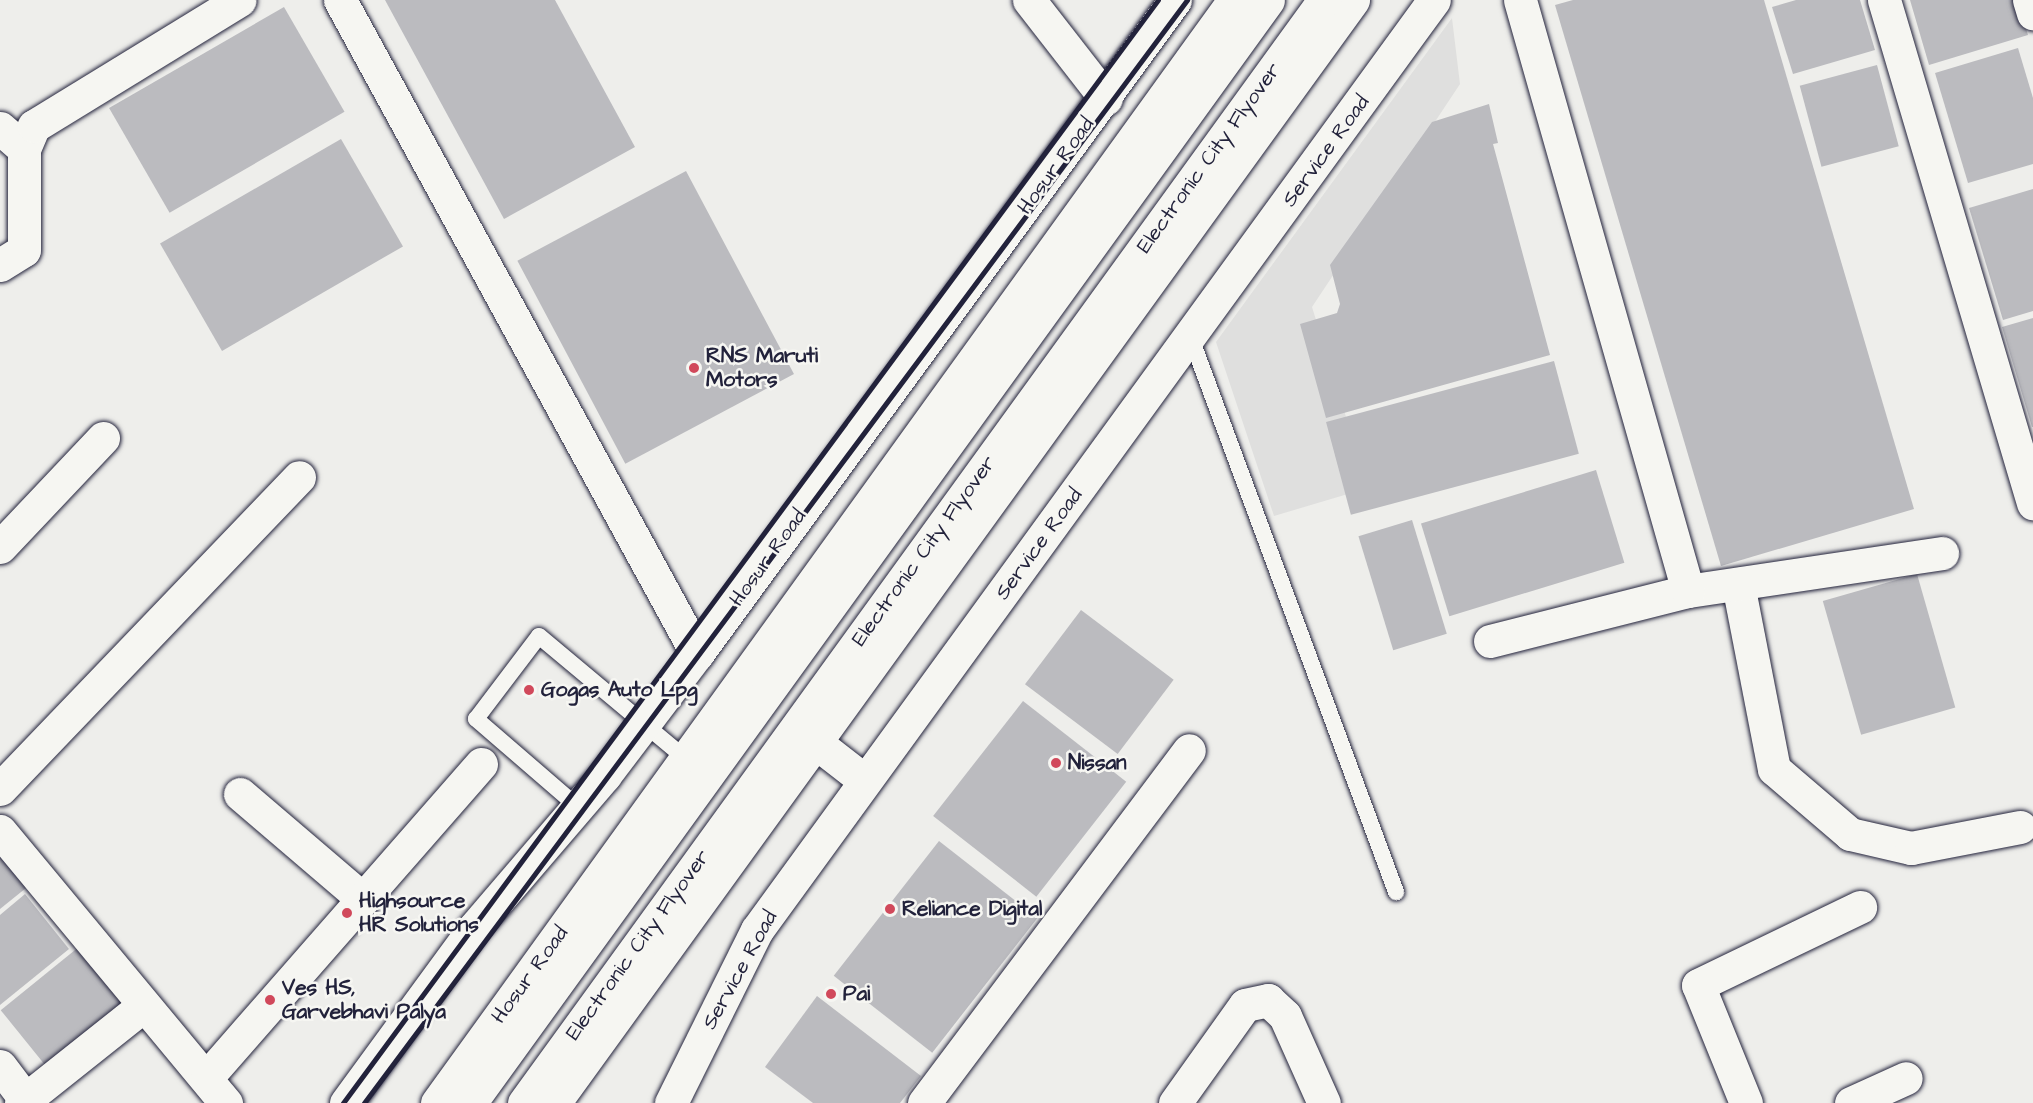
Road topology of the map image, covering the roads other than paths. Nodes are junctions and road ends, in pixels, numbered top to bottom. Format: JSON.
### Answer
{"nodes":[{"id":1,"x":240,"y":0,"type":"edge"},
{"id":2,"x":340,"y":0,"type":"edge"},
{"id":3,"x":1029,"y":0,"type":"edge"},
{"id":4,"x":1175,"y":0,"type":"edge"},
{"id":5,"x":1234,"y":0,"type":"edge"},
{"id":6,"x":1268,"y":0,"type":"edge"},
{"id":7,"x":1324,"y":0,"type":"edge"},
{"id":8,"x":1353,"y":0,"type":"edge"},
{"id":9,"x":1434,"y":0,"type":"edge"},
{"id":10,"x":1520,"y":0,"type":"edge"},
{"id":11,"x":1884,"y":0,"type":"edge"},
{"id":12,"x":2029,"y":0,"type":"edge"},
{"id":13,"x":2033,"y":13,"type":"edge"},
{"id":14,"x":1106,"y":99,"type":"junction"},
{"id":15,"x":12,"y":138,"type":"edge"},
{"id":16,"x":0,"y":265,"type":"edge"},
{"id":17,"x":1191,"y":338,"type":"junction"},
{"id":18,"x":103,"y":438,"type":"dead end"},
{"id":19,"x":299,"y":477,"type":"dead end"},
{"id":20,"x":2033,"y":503,"type":"edge"},
{"id":21,"x":0,"y":547,"type":"edge"},
{"id":22,"x":1942,"y":553,"type":"dead end"},
{"id":23,"x":1738,"y":584,"type":"junction"},
{"id":24,"x":1688,"y":591,"type":"junction"},
{"id":25,"x":1490,"y":640,"type":"dead end"},
{"id":26,"x":697,"y":654,"type":"junction"},
{"id":27,"x":646,"y":721,"type":"junction"},
{"id":28,"x":815,"y":742,"type":"junction"},
{"id":29,"x":1189,"y":750,"type":"dead end"},
{"id":30,"x":686,"y":759,"type":"junction"},
{"id":31,"x":481,"y":764,"type":"dead end"},
{"id":32,"x":864,"y":780,"type":"junction"},
{"id":33,"x":0,"y":789,"type":"edge"},
{"id":34,"x":240,"y":794,"type":"dead end"},
{"id":35,"x":578,"y":807,"type":"junction"},
{"id":36,"x":2020,"y":827,"type":"dead end"},
{"id":37,"x":0,"y":831,"type":"edge"},
{"id":38,"x":1396,"y":892,"type":"dead end"},
{"id":39,"x":363,"y":899,"type":"junction"},
{"id":40,"x":1860,"y":907,"type":"dead end"},
{"id":41,"x":144,"y":1005,"type":"junction"},
{"id":42,"x":0,"y":1066,"type":"edge"},
{"id":43,"x":207,"y":1077,"type":"junction"},
{"id":44,"x":1906,"y":1078,"type":"dead end"},
{"id":45,"x":25,"y":1102,"type":"edge"},
{"id":46,"x":226,"y":1103,"type":"edge"},
{"id":47,"x":346,"y":1103,"type":"edge"},
{"id":48,"x":437,"y":1103,"type":"edge"},
{"id":49,"x":471,"y":1103,"type":"edge"},
{"id":50,"x":524,"y":1103,"type":"edge"},
{"id":51,"x":554,"y":1103,"type":"edge"},
{"id":52,"x":671,"y":1103,"type":"edge"},
{"id":53,"x":924,"y":1103,"type":"edge"},
{"id":54,"x":1175,"y":1103,"type":"edge"},
{"id":55,"x":1324,"y":1103,"type":"edge"},
{"id":56,"x":1746,"y":1103,"type":"edge"},
{"id":57,"x":1851,"y":1103,"type":"edge"}],
"edges":[{"from":1,"to":15,"type":"main road"},
{"from":2,"to":26,"type":"main road"},
{"from":3,"to":14,"type":"main road"},
{"from":4,"to":14,"type":"main road","name":"Hosur Road"},
{"from":5,"to":30,"type":"main road","name":"Hosur Road"},
{"from":6,"to":49,"type":"main road","name":"Electronic City Flyover"},
{"from":7,"to":50,"type":"main road","name":"Electronic City Flyover"},
{"from":8,"to":28,"type":"main road"},
{"from":9,"to":17,"type":"main road","name":"Service Road"},
{"from":10,"to":24,"type":"main road"},
{"from":11,"to":20,"type":"main road"},
{"from":12,"to":13,"type":"main road"},
{"from":14,"to":26,"type":"main road","name":"Hosur Road"},
{"from":15,"to":16,"type":"main road"},
{"from":17,"to":32,"type":"main road","name":"Service Road"},
{"from":17,"to":38,"type":"lane"},
{"from":18,"to":21,"type":"main road"},
{"from":19,"to":33,"type":"main road"},
{"from":22,"to":23,"type":"main road"},
{"from":23,"to":24,"type":"main road"},
{"from":23,"to":36,"type":"main road"},
{"from":24,"to":25,"type":"main road"},
{"from":26,"to":27,"type":"main road","name":"Hosur Road"},
{"from":27,"to":30,"type":"lane"},
{"from":27,"to":35,"type":"main road","name":"Hosur Road"},
{"from":27,"to":35,"type":"lane"},
{"from":28,"to":32,"type":"main road"},
{"from":28,"to":51,"type":"main road"},
{"from":29,"to":53,"type":"main road"},
{"from":30,"to":48,"type":"main road","name":"Hosur Road"},
{"from":31,"to":39,"type":"main road"},
{"from":32,"to":52,"type":"main road","name":"Service Road"},
{"from":34,"to":39,"type":"main road"},
{"from":35,"to":47,"type":"main road","name":"Hosur Road"},
{"from":37,"to":41,"type":"main road"},
{"from":39,"to":43,"type":"main road"},
{"from":40,"to":56,"type":"main road"},
{"from":41,"to":43,"type":"main road"},
{"from":41,"to":45,"type":"main road"},
{"from":42,"to":45,"type":"main road"},
{"from":43,"to":46,"type":"main road"},
{"from":44,"to":57,"type":"main road"},
{"from":54,"to":55,"type":"main road"}]}
